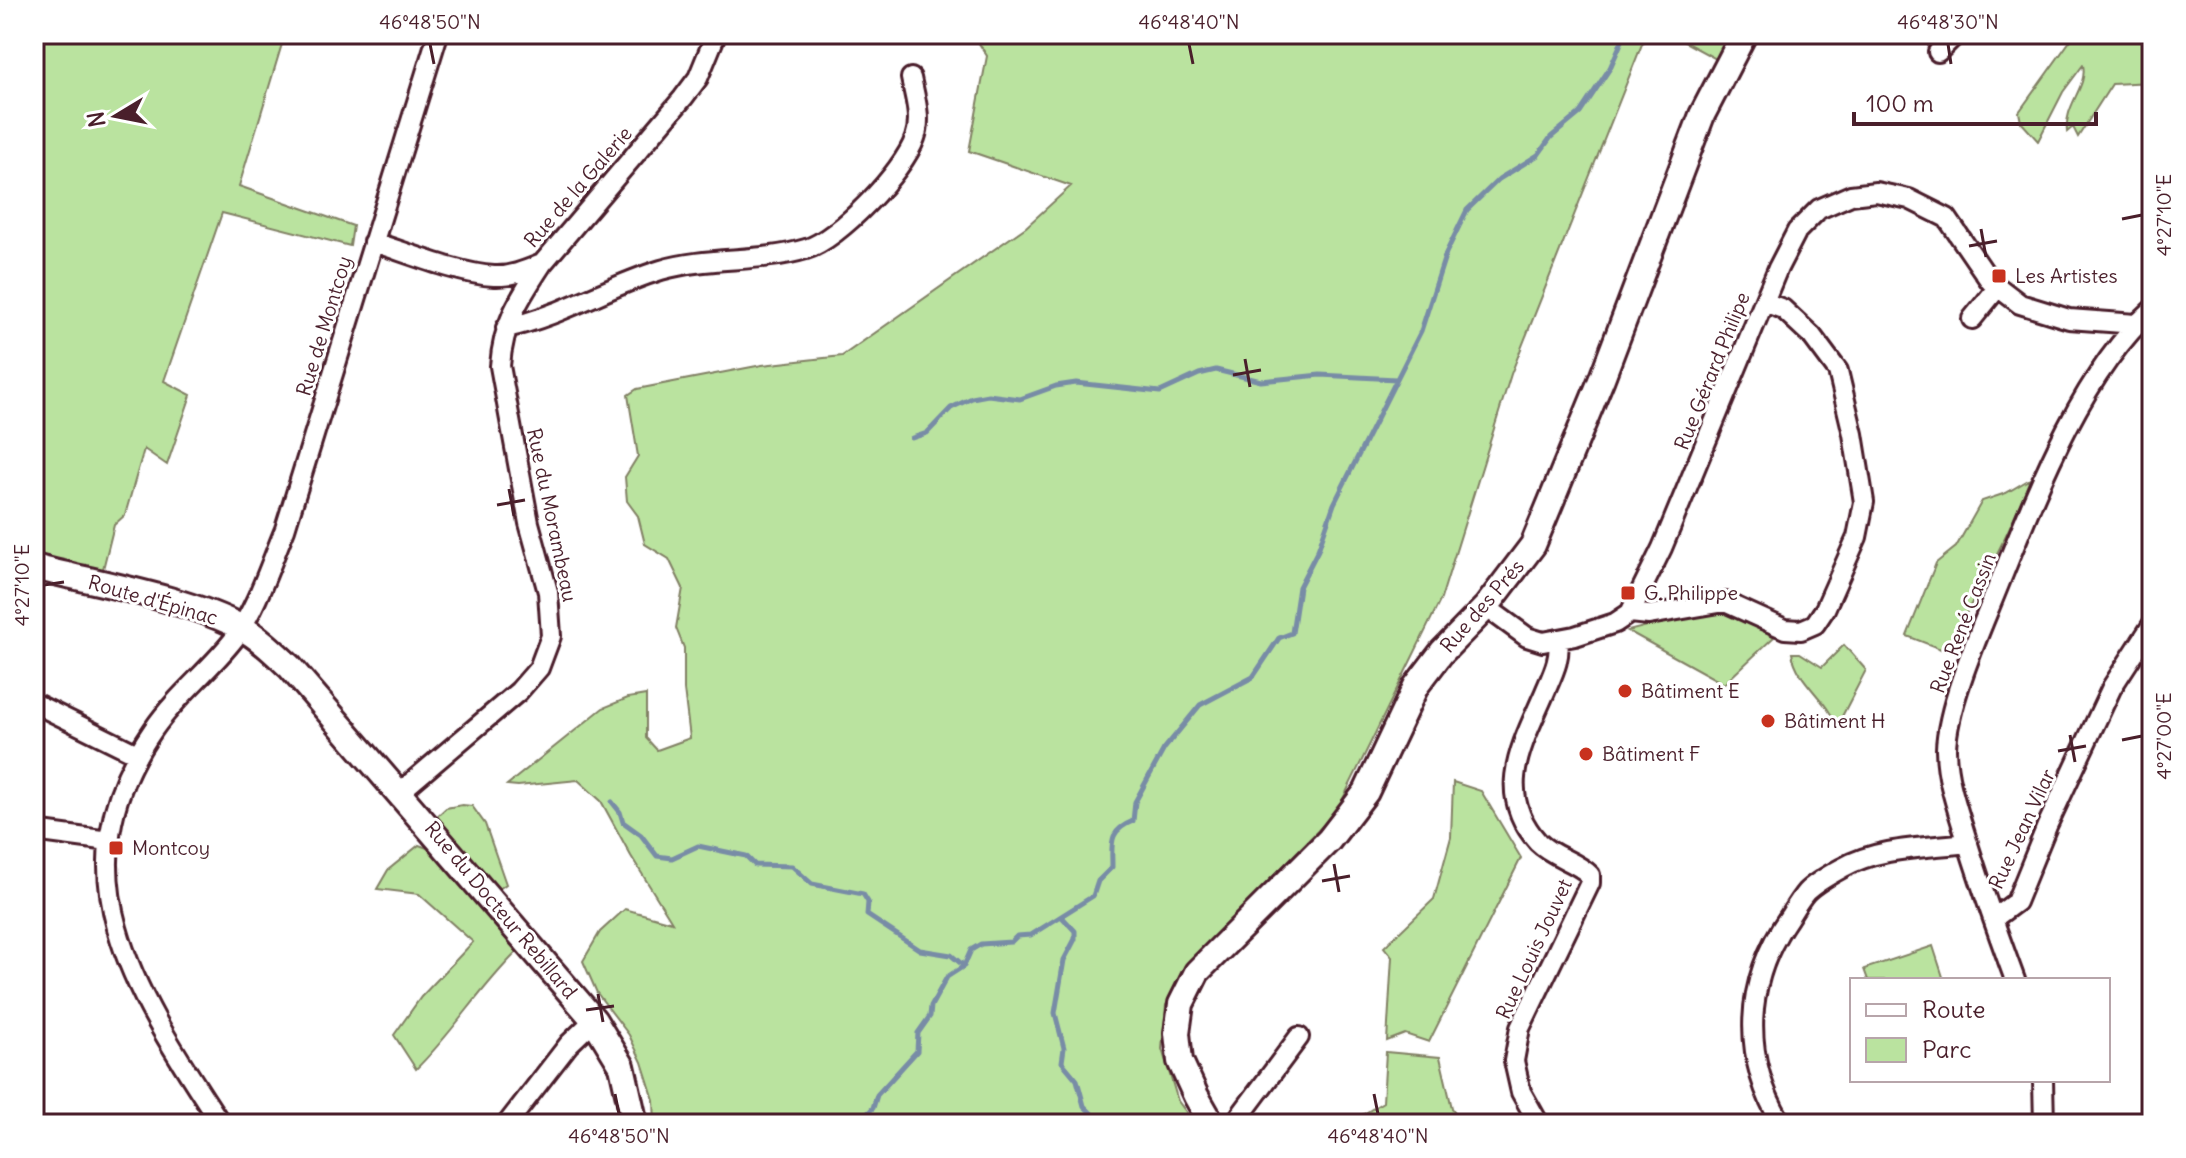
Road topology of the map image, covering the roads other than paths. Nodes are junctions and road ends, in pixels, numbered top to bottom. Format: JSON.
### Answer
{"nodes":[{"id":1,"x":438,"y":34,"type":"edge"},
{"id":2,"x":716,"y":34,"type":"edge"},
{"id":3,"x":1744,"y":34,"type":"edge"},
{"id":4,"x":1956,"y":34,"type":"edge"},
{"id":5,"x":1938,"y":52,"type":"dead end"},
{"id":6,"x":911,"y":78,"type":"dead end"},
{"id":7,"x":373,"y":242,"type":"junction"},
{"id":8,"x":542,"y":264,"type":"junction"},
{"id":9,"x":1998,"y":287,"type":"junction"},
{"id":10,"x":1764,"y":302,"type":"junction"},
{"id":11,"x":2152,"y":310,"type":"edge"},
{"id":12,"x":1972,"y":319,"type":"dead end"},
{"id":13,"x":2136,"y":324,"type":"junction"},
{"id":14,"x":506,"y":328,"type":"junction"},
{"id":15,"x":34,"y":567,"type":"edge"},
{"id":16,"x":1486,"y":607,"type":"junction"},
{"id":17,"x":1630,"y":613,"type":"junction"},
{"id":18,"x":2152,"y":625,"type":"edge"},
{"id":19,"x":242,"y":628,"type":"junction"},
{"id":20,"x":1558,"y":639,"type":"junction"},
{"id":21,"x":34,"y":703,"type":"edge"},
{"id":22,"x":333,"y":715,"type":"joint"},
{"id":23,"x":137,"y":754,"type":"junction"},
{"id":24,"x":400,"y":792,"type":"junction"},
{"id":25,"x":34,"y":831,"type":"edge"},
{"id":26,"x":109,"y":841,"type":"junction"},
{"id":27,"x":1968,"y":843,"type":"junction"},
{"id":28,"x":1993,"y":919,"type":"junction"},
{"id":29,"x":2014,"y":978,"type":"edge"},
{"id":30,"x":594,"y":1020,"type":"junction"},
{"id":31,"x":1299,"y":1037,"type":"dead end"},
{"id":32,"x":2043,"y":1082,"type":"edge"},
{"id":33,"x":221,"y":1124,"type":"edge"},
{"id":34,"x":507,"y":1124,"type":"edge"},
{"id":35,"x":635,"y":1124,"type":"edge"},
{"id":36,"x":1212,"y":1124,"type":"edge"},
{"id":37,"x":1234,"y":1124,"type":"edge"},
{"id":38,"x":1539,"y":1124,"type":"edge"},
{"id":39,"x":1782,"y":1124,"type":"edge"},
{"id":40,"x":2044,"y":1124,"type":"edge"}],
"edges":[{"from":1,"to":7,"type":"street","name":"Rue de Montcoy"},
{"from":2,"to":8,"type":"street","name":"Rue de la Galerie"},
{"from":3,"to":16,"type":"street","name":"Rue des Prés"},
{"from":4,"to":5,"type":"street"},
{"from":6,"to":14,"type":"street"},
{"from":7,"to":8,"type":"street","name":"Rue de la Galerie"},
{"from":7,"to":19,"type":"street","name":"Rue de Montcoy"},
{"from":8,"to":14,"type":"street","name":"Rue du Morambeau"},
{"from":9,"to":10,"type":"street","name":"Rue Gérard Philipe"},
{"from":9,"to":12,"type":"street"},
{"from":9,"to":13,"type":"street","name":"Rue Gérard Philipe"},
{"from":10,"to":17,"type":"street","name":"Rue Gérard Philipe"},
{"from":10,"to":17,"type":"street"},
{"from":11,"to":13,"type":"street","name":"Rue René Cassin"},
{"from":13,"to":27,"type":"street","name":"Rue René Cassin"},
{"from":14,"to":24,"type":"street","name":"Rue du Morambeau"},
{"from":15,"to":19,"type":"street","name":"Route d'Épinac"},
{"from":16,"to":20,"type":"street"},
{"from":16,"to":36,"type":"street","name":"Rue des Prés"},
{"from":17,"to":20,"type":"street"},
{"from":18,"to":28,"type":"street","name":"Rue Jean Vilar"},
{"from":19,"to":22,"type":"street","name":"Route d'Épinac"},
{"from":19,"to":23,"type":"street","name":"Rue de Montcoy"},
{"from":20,"to":38,"type":"street","name":"Rue Louis Jouvet"},
{"from":21,"to":23,"type":"street"},
{"from":22,"to":24,"type":"street","name":"Rue du Docteur Rebillard"},
{"from":23,"to":26,"type":"street","name":"Rue de Montcoy"},
{"from":24,"to":30,"type":"street","name":"Rue du Docteur Rebillard"},
{"from":25,"to":26,"type":"street"},
{"from":26,"to":33,"type":"street","name":"Rue de Montcoy"},
{"from":27,"to":28,"type":"street","name":"Rue René Cassin"},
{"from":27,"to":39,"type":"street"},
{"from":28,"to":29,"type":"street","name":"Rue René Cassin"},
{"from":30,"to":34,"type":"street"},
{"from":30,"to":35,"type":"street","name":"Rue du Docteur Rebillard"},
{"from":31,"to":37,"type":"street"},
{"from":32,"to":40,"type":"street"}]}
